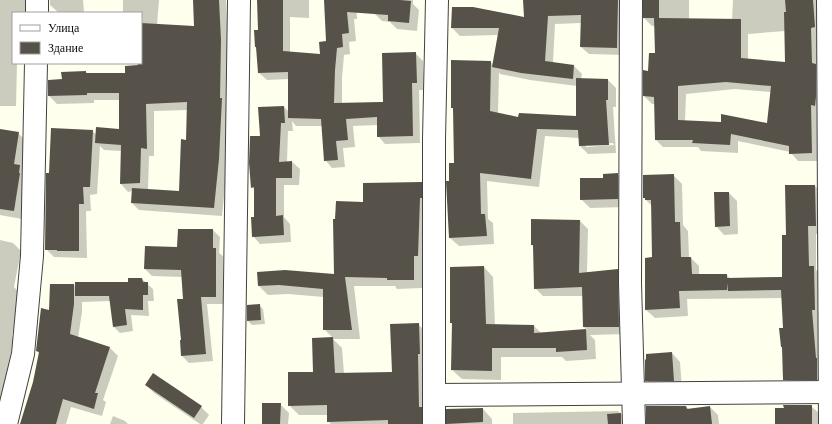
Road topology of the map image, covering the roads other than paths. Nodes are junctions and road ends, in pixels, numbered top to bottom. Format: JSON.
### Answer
{"nodes":[{"id":1,"x":37,"y":0,"type":"edge"},
{"id":2,"x":239,"y":0,"type":"edge"},
{"id":3,"x":437,"y":0,"type":"edge"},
{"id":4,"x":631,"y":0,"type":"edge"},
{"id":5,"x":828,"y":0,"type":"edge"},
{"id":6,"x":37,"y":12,"type":"edge"},
{"id":7,"x":36,"y":64,"type":"edge"},
{"id":8,"x":831,"y":392,"type":"edge"},
{"id":9,"x":633,"y":394,"type":"junction"},
{"id":10,"x":435,"y":395,"type":"junction"},
{"id":11,"x":6,"y":424,"type":"edge"},
{"id":12,"x":233,"y":424,"type":"edge"},
{"id":13,"x":434,"y":424,"type":"edge"},
{"id":14,"x":634,"y":424,"type":"edge"},
{"id":15,"x":830,"y":424,"type":"edge"}],
"edges":[{"from":1,"to":6,"type":"street"},
{"from":2,"to":12,"type":"street"},
{"from":3,"to":10,"type":"street"},
{"from":4,"to":9,"type":"street"},
{"from":5,"to":8,"type":"street"},
{"from":7,"to":11,"type":"street"},
{"from":8,"to":9,"type":"street"},
{"from":8,"to":15,"type":"street"},
{"from":9,"to":10,"type":"street"},
{"from":9,"to":14,"type":"street"},
{"from":10,"to":13,"type":"street"}]}
